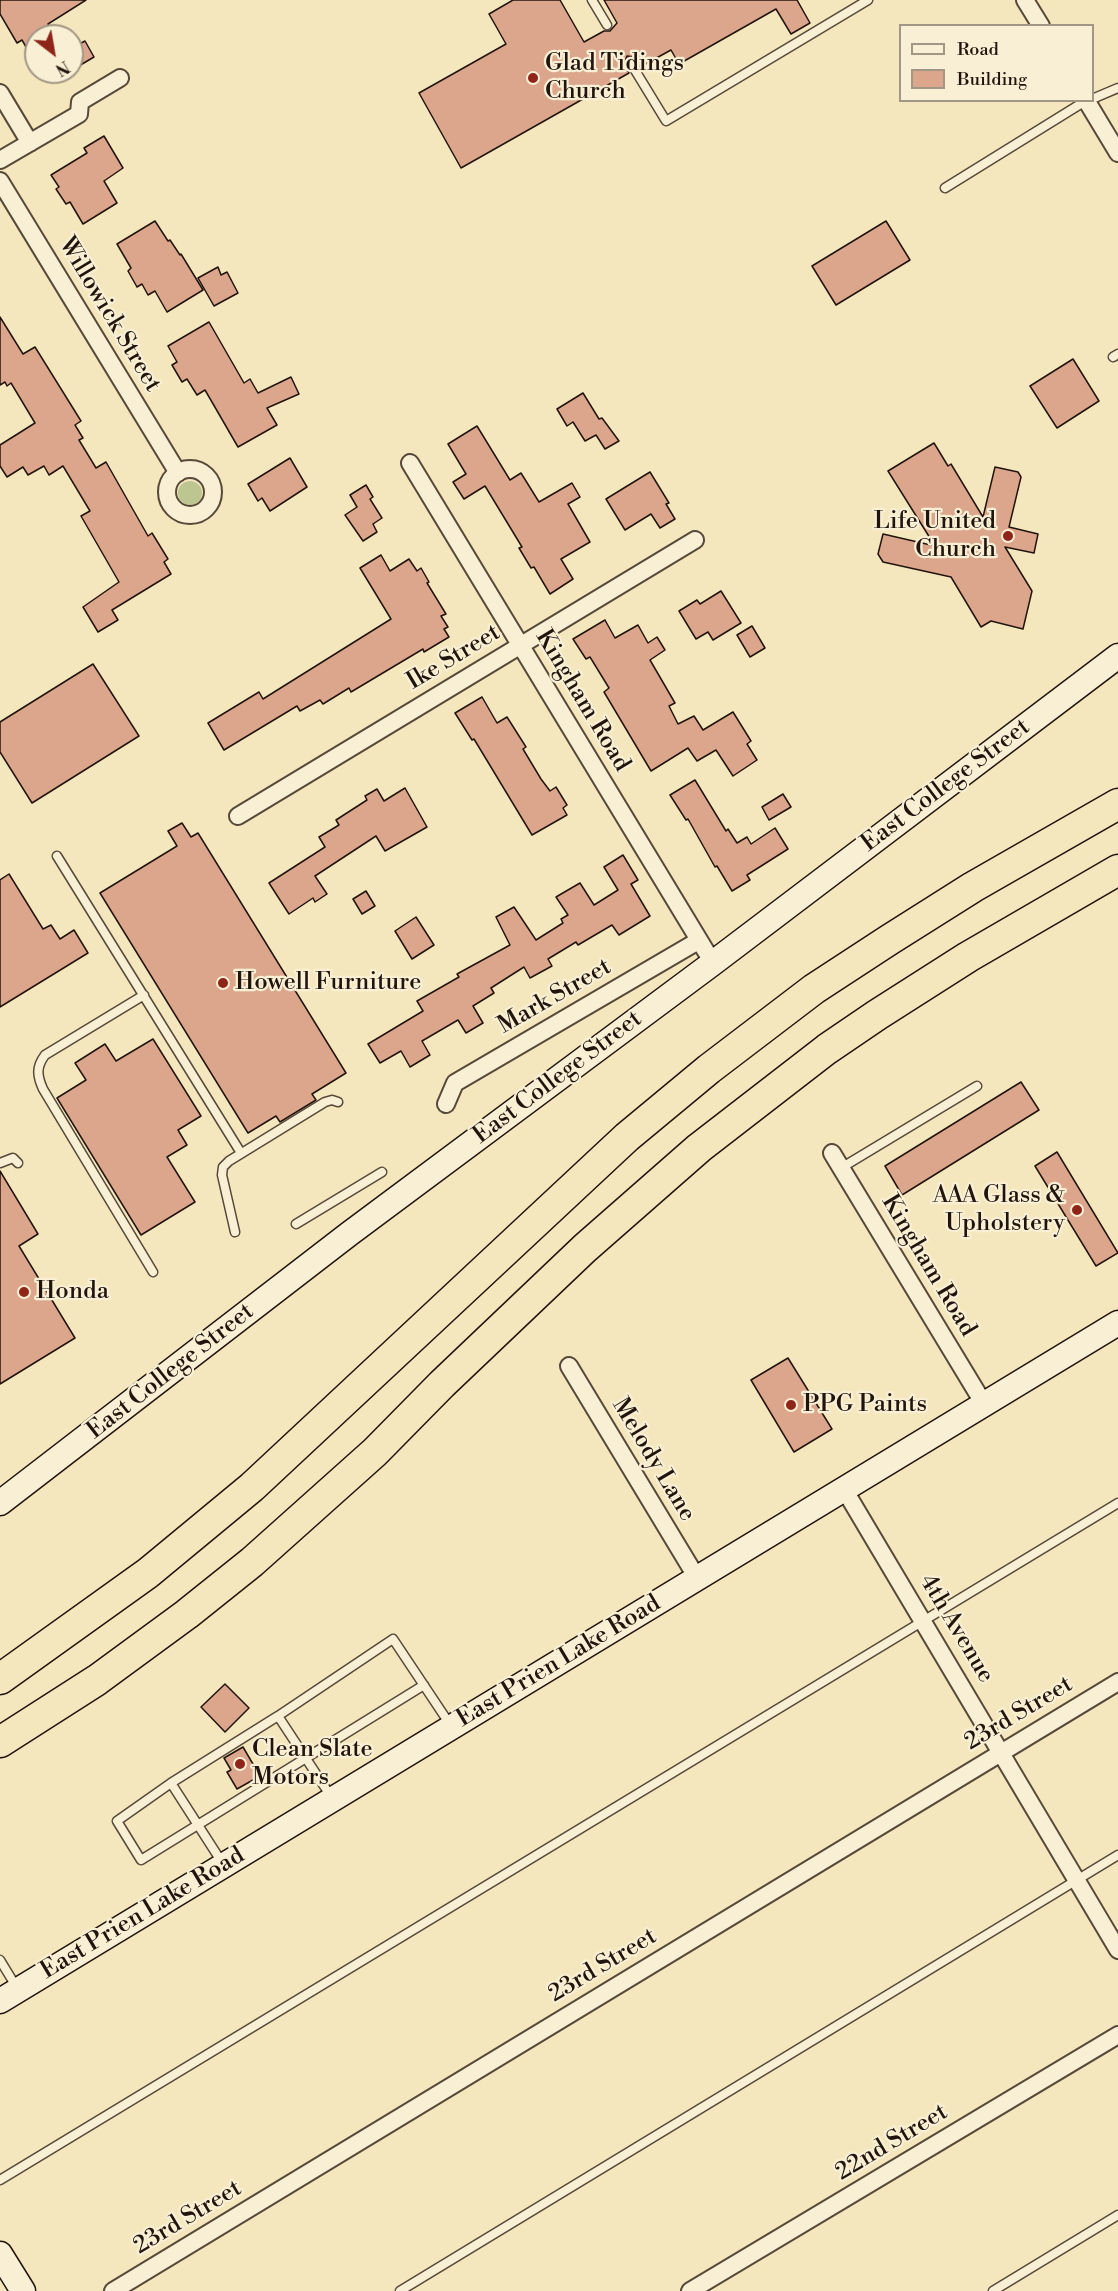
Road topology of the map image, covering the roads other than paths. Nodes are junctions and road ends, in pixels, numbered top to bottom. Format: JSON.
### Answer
{"nodes":[{"id":1,"x":592,"y":0,"type":"edge"},
{"id":2,"x":868,"y":0,"type":"edge"},
{"id":3,"x":1025,"y":0,"type":"edge"},
{"id":4,"x":1040,"y":24,"type":"edge"},
{"id":5,"x":607,"y":25,"type":"dead end"},
{"id":6,"x":630,"y":62,"type":"dead end"},
{"id":7,"x":120,"y":78,"type":"dead end"},
{"id":8,"x":1118,"y":88,"type":"edge"},
{"id":9,"x":0,"y":93,"type":"edge"},
{"id":10,"x":1094,"y":98,"type":"edge"},
{"id":11,"x":1084,"y":102,"type":"edge"},
{"id":12,"x":1087,"y":102,"type":"edge"},
{"id":13,"x":30,"y":142,"type":"junction"},
{"id":14,"x":1118,"y":153,"type":"edge"},
{"id":15,"x":0,"y":160,"type":"edge"},
{"id":16,"x":0,"y":181,"type":"edge"},
{"id":17,"x":945,"y":188,"type":"dead end"},
{"id":18,"x":410,"y":463,"type":"dead end"},
{"id":19,"x":178,"y":473,"type":"dead end"},
{"id":20,"x":695,"y":540,"type":"dead end"},
{"id":21,"x":520,"y":646,"type":"junction"},
{"id":22,"x":1118,"y":656,"type":"edge"},
{"id":23,"x":1118,"y":804,"type":"edge"},
{"id":24,"x":238,"y":816,"type":"dead end"},
{"id":25,"x":57,"y":856,"type":"dead end"},
{"id":26,"x":1118,"y":870,"type":"edge"},
{"id":27,"x":698,"y":941,"type":"junction"},
{"id":28,"x":713,"y":963,"type":"junction"},
{"id":29,"x":144,"y":996,"type":"junction"},
{"id":30,"x":977,"y":1086,"type":"dead end"},
{"id":31,"x":338,"y":1102,"type":"dead end"},
{"id":32,"x":446,"y":1104,"type":"dead end"},
{"id":33,"x":832,"y":1153,"type":"dead end"},
{"id":34,"x":242,"y":1154,"type":"junction"},
{"id":35,"x":18,"y":1163,"type":"dead end"},
{"id":36,"x":0,"y":1164,"type":"edge"},
{"id":37,"x":841,"y":1168,"type":"junction"},
{"id":38,"x":382,"y":1172,"type":"dead end"},
{"id":39,"x":296,"y":1224,"type":"dead end"},
{"id":40,"x":235,"y":1232,"type":"dead end"},
{"id":41,"x":153,"y":1272,"type":"dead end"},
{"id":42,"x":1118,"y":1323,"type":"edge"},
{"id":43,"x":569,"y":1366,"type":"dead end"},
{"id":44,"x":984,"y":1404,"type":"junction"},
{"id":45,"x":844,"y":1489,"type":"junction"},
{"id":46,"x":0,"y":1503,"type":"edge"},
{"id":47,"x":1118,"y":1503,"type":"edge"},
{"id":48,"x":697,"y":1578,"type":"junction"},
{"id":49,"x":923,"y":1621,"type":"junction"},
{"id":50,"x":0,"y":1678,"type":"edge"},
{"id":51,"x":1118,"y":1682,"type":"edge"},
{"id":52,"x":424,"y":1685,"type":"junction"},
{"id":53,"x":278,"y":1716,"type":"junction"},
{"id":54,"x":452,"y":1727,"type":"junction"},
{"id":55,"x":0,"y":1742,"type":"edge"},
{"id":56,"x":1001,"y":1753,"type":"junction"},
{"id":57,"x":306,"y":1759,"type":"junction"},
{"id":58,"x":171,"y":1783,"type":"junction"},
{"id":59,"x":333,"y":1799,"type":"junction"},
{"id":60,"x":197,"y":1825,"type":"junction"},
{"id":61,"x":1118,"y":1856,"type":"edge"},
{"id":62,"x":223,"y":1865,"type":"junction"},
{"id":63,"x":1077,"y":1880,"type":"junction"},
{"id":64,"x":1118,"y":1950,"type":"edge"},
{"id":65,"x":0,"y":1960,"type":"edge"},
{"id":66,"x":9,"y":1996,"type":"edge"},
{"id":67,"x":1118,"y":2034,"type":"edge"},
{"id":68,"x":0,"y":2180,"type":"edge"},
{"id":69,"x":1118,"y":2215,"type":"edge"},
{"id":70,"x":0,"y":2254,"type":"edge"},
{"id":71,"x":23,"y":2291,"type":"edge"},
{"id":72,"x":113,"y":2291,"type":"edge"},
{"id":73,"x":400,"y":2291,"type":"edge"},
{"id":74,"x":690,"y":2291,"type":"edge"},
{"id":75,"x":993,"y":2291,"type":"edge"}],
"edges":[{"from":1,"to":5,"type":"lane"},
{"from":2,"to":6,"type":"lane"},
{"from":3,"to":4,"type":"street"},
{"from":7,"to":13,"type":"street"},
{"from":8,"to":10,"type":"lane"},
{"from":9,"to":13,"type":"street"},
{"from":11,"to":17,"type":"lane"},
{"from":12,"to":14,"type":"street"},
{"from":13,"to":15,"type":"street"},
{"from":16,"to":19,"type":"street","name":"Willowick Street"},
{"from":18,"to":21,"type":"street","name":"Kingham Road"},
{"from":20,"to":21,"type":"street","name":"Ike Street"},
{"from":21,"to":24,"type":"street","name":"Ike Street"},
{"from":21,"to":27,"type":"street","name":"Kingham Road"},
{"from":22,"to":28,"type":"street","name":"East College Street"},
{"from":23,"to":50,"type":"highway"},
{"from":25,"to":29,"type":"lane"},
{"from":26,"to":55,"type":"highway"},
{"from":27,"to":28,"type":"street","name":"Kingham Road"},
{"from":27,"to":32,"type":"street","name":"Mark Street"},
{"from":28,"to":46,"type":"street","name":"East College Street"},
{"from":29,"to":34,"type":"lane"},
{"from":29,"to":41,"type":"lane"},
{"from":30,"to":37,"type":"lane"},
{"from":31,"to":34,"type":"lane"},
{"from":33,"to":37,"type":"street","name":"Kingham Road"},
{"from":34,"to":40,"type":"lane"},
{"from":35,"to":36,"type":"lane"},
{"from":37,"to":44,"type":"street","name":"Kingham Road"},
{"from":38,"to":39,"type":"lane"},
{"from":42,"to":44,"type":"street","name":"East Prien Lake Road"},
{"from":43,"to":48,"type":"street","name":"Melody Lane"},
{"from":44,"to":45,"type":"street","name":"East Prien Lake Road"},
{"from":45,"to":48,"type":"street","name":"East Prien Lake Road"},
{"from":45,"to":49,"type":"street","name":"4th Avenue"},
{"from":47,"to":49,"type":"lane"},
{"from":48,"to":54,"type":"street","name":"East Prien Lake Road"},
{"from":49,"to":56,"type":"street","name":"4th Avenue"},
{"from":49,"to":68,"type":"lane"},
{"from":51,"to":56,"type":"street","name":"23rd Street"},
{"from":52,"to":53,"type":"lane"},
{"from":52,"to":54,"type":"lane"},
{"from":52,"to":57,"type":"lane"},
{"from":53,"to":57,"type":"lane"},
{"from":53,"to":58,"type":"lane"},
{"from":54,"to":59,"type":"street","name":"East Prien Lake Road"},
{"from":56,"to":63,"type":"street","name":"4th Avenue"},
{"from":56,"to":72,"type":"street","name":"23rd Street"},
{"from":57,"to":59,"type":"lane"},
{"from":57,"to":60,"type":"lane"},
{"from":58,"to":60,"type":"lane"},
{"from":58,"to":60,"type":"lane"},
{"from":59,"to":62,"type":"street","name":"East Prien Lake Road"},
{"from":60,"to":62,"type":"lane"},
{"from":61,"to":63,"type":"lane"},
{"from":62,"to":66,"type":"street","name":"East Prien Lake Road"},
{"from":63,"to":64,"type":"street","name":"4th Avenue"},
{"from":63,"to":73,"type":"lane"},
{"from":65,"to":66,"type":"lane"},
{"from":67,"to":74,"type":"street","name":"22nd Street"},
{"from":69,"to":75,"type":"lane"},
{"from":70,"to":71,"type":"street"}]}
